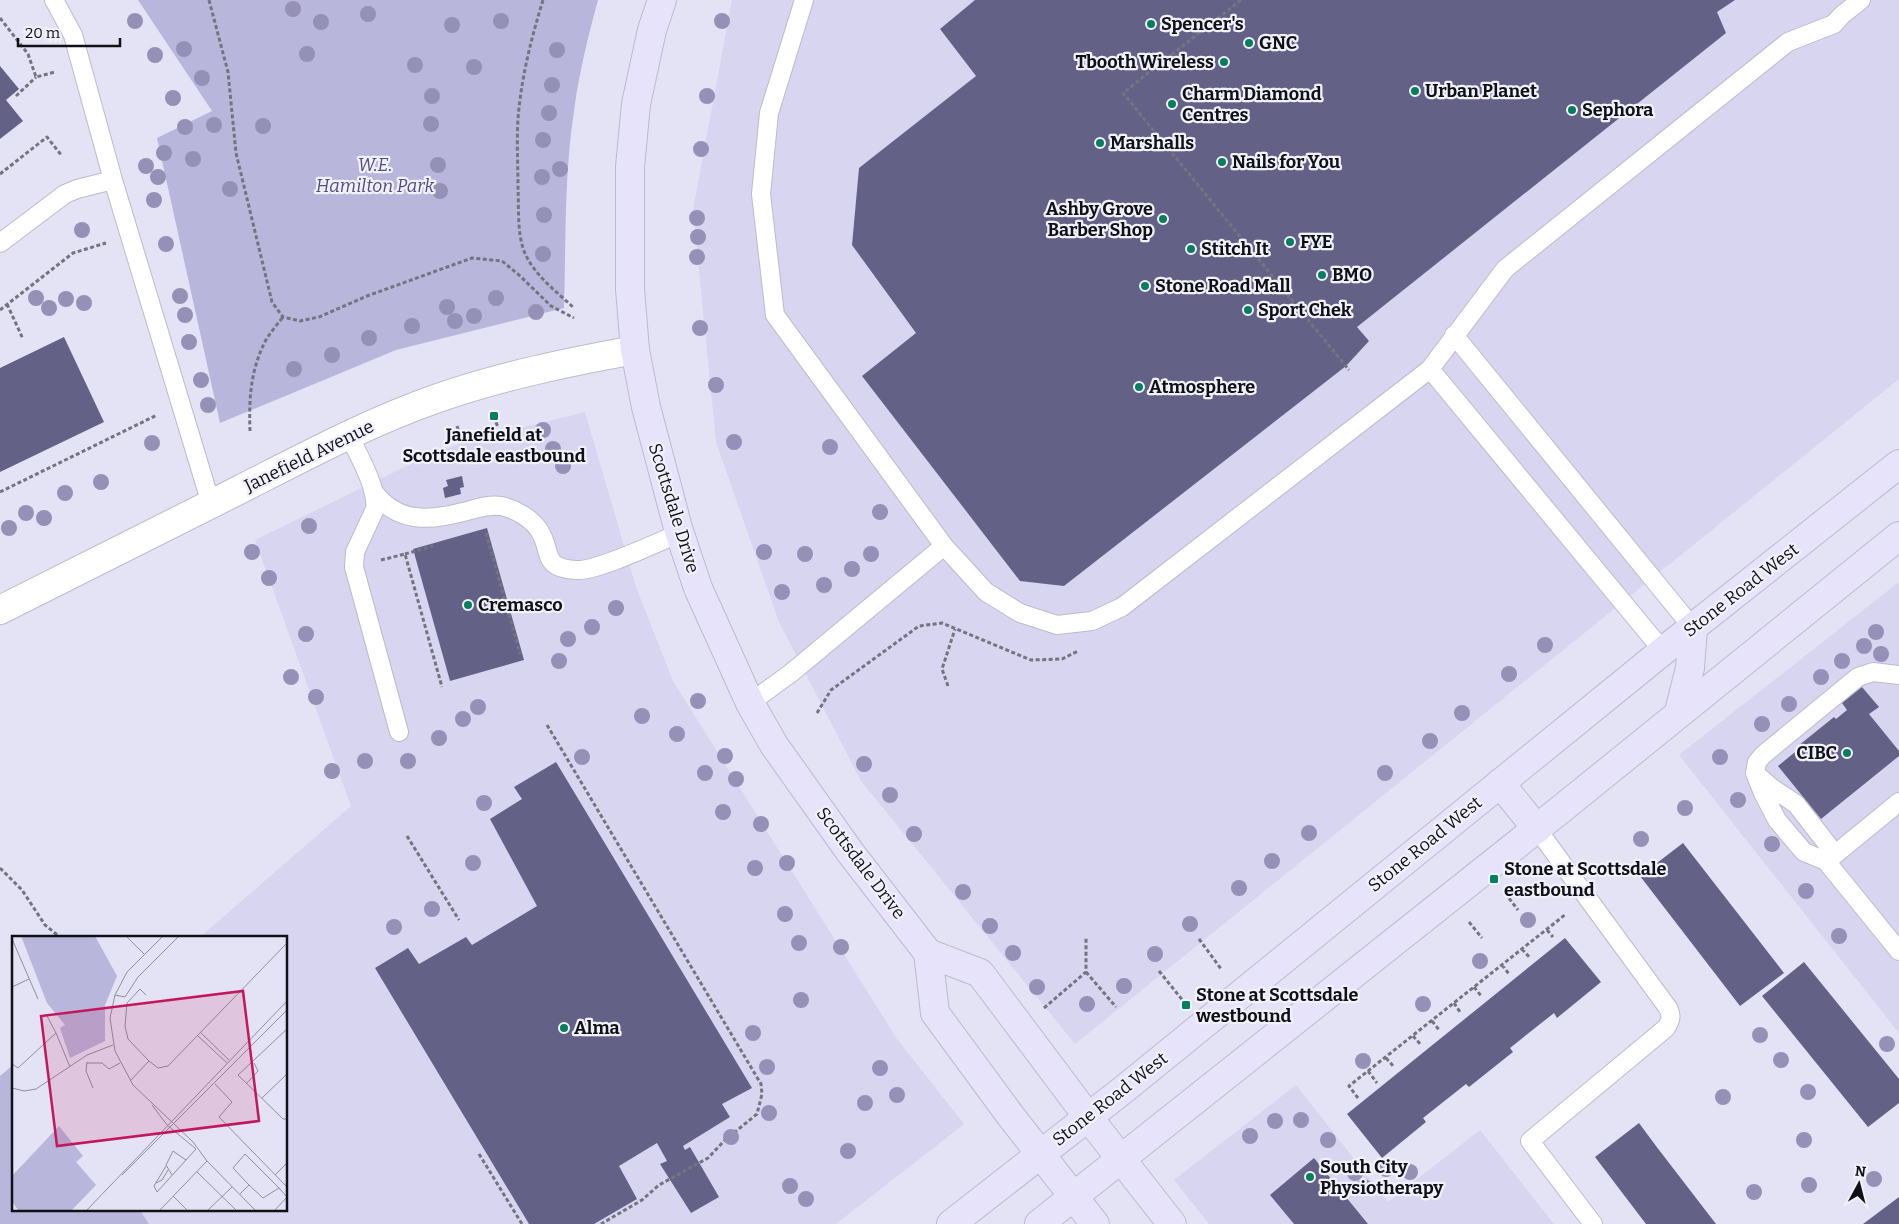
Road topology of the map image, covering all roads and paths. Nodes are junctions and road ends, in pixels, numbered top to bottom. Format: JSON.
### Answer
{"nodes":[{"id":1,"x":54,"y":0,"type":"edge"},
{"id":2,"x":209,"y":0,"type":"edge"},
{"id":3,"x":542,"y":0,"type":"edge"},
{"id":4,"x":662,"y":0,"type":"edge"},
{"id":5,"x":804,"y":0,"type":"edge"},
{"id":6,"x":1241,"y":0,"type":"edge"},
{"id":7,"x":1861,"y":0,"type":"edge"},
{"id":8,"x":0,"y":18,"type":"edge"},
{"id":9,"x":81,"y":65,"type":"junction"},
{"id":10,"x":36,"y":77,"type":"junction"},
{"id":11,"x":16,"y":96,"type":"dead end"},
{"id":12,"x":62,"y":156,"type":"dead end"},
{"id":13,"x":0,"y":174,"type":"edge"},
{"id":14,"x":113,"y":180,"type":"junction"},
{"id":15,"x":0,"y":242,"type":"edge"},
{"id":16,"x":81,"y":250,"type":"dead end"},
{"id":17,"x":7,"y":304,"type":"junction"},
{"id":18,"x":574,"y":308,"type":"dead end"},
{"id":19,"x":0,"y":310,"type":"edge"},
{"id":20,"x":283,"y":317,"type":"junction"},
{"id":21,"x":574,"y":318,"type":"dead end"},
{"id":22,"x":1454,"y":335,"type":"junction"},
{"id":23,"x":23,"y":339,"type":"dead end"},
{"id":24,"x":635,"y":350,"type":"junction"},
{"id":25,"x":1430,"y":369,"type":"junction"},
{"id":26,"x":1349,"y":370,"type":"dead end"},
{"id":27,"x":494,"y":416,"type":"dead end"},
{"id":28,"x":145,"y":419,"type":"dead end"},
{"id":29,"x":457,"y":426,"type":"dead end"},
{"id":30,"x":498,"y":428,"type":"dead end"},
{"id":31,"x":250,"y":431,"type":"dead end"},
{"id":32,"x":349,"y":435,"type":"junction"},
{"id":33,"x":460,"y":439,"type":"dead end"},
{"id":34,"x":1899,"y":464,"type":"edge"},
{"id":35,"x":0,"y":492,"type":"edge"},
{"id":36,"x":374,"y":492,"type":"junction"},
{"id":37,"x":210,"y":504,"type":"junction"},
{"id":38,"x":680,"y":533,"type":"junction"},
{"id":39,"x":477,"y":534,"type":"dead end"},
{"id":40,"x":1899,"y":536,"type":"edge"},
{"id":41,"x":441,"y":544,"type":"dead end"},
{"id":42,"x":944,"y":546,"type":"junction"},
{"id":43,"x":405,"y":554,"type":"junction"},
{"id":44,"x":354,"y":567,"type":"junction"},
{"id":45,"x":0,"y":610,"type":"edge"},
{"id":46,"x":956,"y":628,"type":"junction"},
{"id":47,"x":1693,"y":628,"type":"junction"},
{"id":48,"x":1086,"y":647,"type":"dead end"},
{"id":49,"x":1663,"y":651,"type":"junction"},
{"id":50,"x":520,"y":654,"type":"dead end"},
{"id":51,"x":1899,"y":675,"type":"edge"},
{"id":52,"x":948,"y":686,"type":"dead end"},
{"id":53,"x":442,"y":687,"type":"dead end"},
{"id":54,"x":750,"y":703,"type":"junction"},
{"id":55,"x":1679,"y":712,"type":"junction"},
{"id":56,"x":817,"y":713,"type":"dead end"},
{"id":57,"x":547,"y":725,"type":"dead end"},
{"id":58,"x":400,"y":732,"type":"dead end"},
{"id":59,"x":1755,"y":773,"type":"junction"},
{"id":60,"x":1500,"y":783,"type":"junction"},
{"id":61,"x":1899,"y":802,"type":"edge"},
{"id":62,"x":1536,"y":828,"type":"junction"},
{"id":63,"x":407,"y":836,"type":"dead end"},
{"id":64,"x":1831,"y":858,"type":"junction"},
{"id":65,"x":0,"y":868,"type":"edge"},
{"id":66,"x":1588,"y":897,"type":"junction"},
{"id":67,"x":459,"y":920,"type":"dead end"},
{"id":68,"x":1547,"y":930,"type":"junction"},
{"id":69,"x":58,"y":936,"type":"edge"},
{"id":70,"x":1553,"y":937,"type":"dead end"},
{"id":71,"x":1086,"y":938,"type":"dead end"},
{"id":72,"x":1199,"y":939,"type":"dead end"},
{"id":73,"x":1522,"y":949,"type":"junction"},
{"id":74,"x":1899,"y":951,"type":"edge"},
{"id":75,"x":928,"y":952,"type":"junction"},
{"id":76,"x":1530,"y":958,"type":"dead end"},
{"id":77,"x":1502,"y":965,"type":"junction"},
{"id":78,"x":1159,"y":971,"type":"dead end"},
{"id":79,"x":1086,"y":972,"type":"junction"},
{"id":80,"x":1224,"y":973,"type":"dead end"},
{"id":81,"x":1510,"y":974,"type":"dead end"},
{"id":82,"x":1474,"y":987,"type":"junction"},
{"id":83,"x":1482,"y":997,"type":"dead end"},
{"id":84,"x":1454,"y":1003,"type":"junction"},
{"id":85,"x":1186,"y":1006,"type":"dead end"},
{"id":86,"x":1116,"y":1007,"type":"dead end"},
{"id":87,"x":1041,"y":1010,"type":"dead end"},
{"id":88,"x":1460,"y":1012,"type":"dead end"},
{"id":89,"x":1432,"y":1021,"type":"junction"},
{"id":90,"x":1440,"y":1031,"type":"dead end"},
{"id":91,"x":1413,"y":1036,"type":"junction"},
{"id":92,"x":1421,"y":1045,"type":"dead end"},
{"id":93,"x":1386,"y":1058,"type":"junction"},
{"id":94,"x":1394,"y":1066,"type":"dead end"},
{"id":95,"x":1368,"y":1072,"type":"junction"},
{"id":96,"x":1377,"y":1083,"type":"dead end"},
{"id":97,"x":1358,"y":1098,"type":"dead end"},
{"id":98,"x":1088,"y":1117,"type":"junction"},
{"id":99,"x":479,"y":1154,"type":"dead end"},
{"id":100,"x":1040,"y":1154,"type":"junction"},
{"id":101,"x":1120,"y":1160,"type":"junction"},
{"id":102,"x":1074,"y":1197,"type":"junction"},
{"id":103,"x":522,"y":1224,"type":"edge"},
{"id":104,"x":601,"y":1224,"type":"edge"},
{"id":105,"x":952,"y":1224,"type":"edge"},
{"id":106,"x":1039,"y":1224,"type":"edge"},
{"id":107,"x":1095,"y":1224,"type":"edge"},
{"id":108,"x":1172,"y":1224,"type":"edge"},
{"id":109,"x":1593,"y":1224,"type":"edge"}],
"edges":[{"from":1,"to":9,"type":"lane"},
{"from":2,"to":20,"type":"path"},
{"from":3,"to":18,"type":"path"},
{"from":4,"to":24,"type":"main road","name":"Scottsdale Drive"},
{"from":5,"to":42,"type":"lane"},
{"from":6,"to":26,"type":"path"},
{"from":7,"to":22,"type":"lane"},
{"from":8,"to":10,"type":"path"},
{"from":9,"to":10,"type":"path"},
{"from":9,"to":14,"type":"lane"},
{"from":10,"to":11,"type":"path"},
{"from":12,"to":13,"type":"path"},
{"from":14,"to":15,"type":"lane"},
{"from":14,"to":37,"type":"lane"},
{"from":16,"to":17,"type":"path"},
{"from":17,"to":19,"type":"path"},
{"from":17,"to":23,"type":"path"},
{"from":20,"to":21,"type":"path"},
{"from":20,"to":31,"type":"path"},
{"from":22,"to":25,"type":"lane"},
{"from":22,"to":47,"type":"lane"},
{"from":24,"to":32,"type":"street","name":"Janefield Avenue"},
{"from":24,"to":38,"type":"main road","name":"Scottsdale Drive"},
{"from":25,"to":42,"type":"lane"},
{"from":25,"to":49,"type":"lane"},
{"from":27,"to":30,"type":"path"},
{"from":28,"to":35,"type":"path"},
{"from":29,"to":33,"type":"path"},
{"from":32,"to":36,"type":"lane"},
{"from":32,"to":37,"type":"street","name":"Janefield Avenue"},
{"from":34,"to":47,"type":"main road","name":"Stone Road West"},
{"from":36,"to":38,"type":"lane"},
{"from":36,"to":44,"type":"lane"},
{"from":37,"to":45,"type":"street","name":"Janefield Avenue"},
{"from":38,"to":54,"type":"main road","name":"Scottsdale Drive"},
{"from":39,"to":50,"type":"path"},
{"from":40,"to":55,"type":"main road"},
{"from":41,"to":43,"type":"path"},
{"from":42,"to":54,"type":"lane"},
{"from":43,"to":44,"type":"path"},
{"from":43,"to":53,"type":"path"},
{"from":44,"to":58,"type":"lane"},
{"from":46,"to":48,"type":"path"},
{"from":46,"to":52,"type":"path"},
{"from":46,"to":56,"type":"path"},
{"from":47,"to":49,"type":"main road","name":"Stone Road West"},
{"from":47,"to":55,"type":"main road"},
{"from":49,"to":60,"type":"main road","name":"Stone Road West"},
{"from":51,"to":59,"type":"lane"},
{"from":54,"to":75,"type":"main road","name":"Scottsdale Drive"},
{"from":55,"to":62,"type":"main road"},
{"from":57,"to":104,"type":"path"},
{"from":59,"to":64,"type":"lane"},
{"from":59,"to":64,"type":"lane"},
{"from":60,"to":62,"type":"main road"},
{"from":60,"to":98,"type":"main road","name":"Stone Road West"},
{"from":61,"to":64,"type":"lane"},
{"from":62,"to":66,"type":"lane"},
{"from":62,"to":101,"type":"main road"},
{"from":63,"to":67,"type":"path"},
{"from":64,"to":74,"type":"lane"},
{"from":65,"to":69,"type":"path"},
{"from":66,"to":68,"type":"path"},
{"from":66,"to":109,"type":"lane"},
{"from":68,"to":70,"type":"path"},
{"from":68,"to":73,"type":"path"},
{"from":71,"to":79,"type":"path"},
{"from":72,"to":80,"type":"path"},
{"from":73,"to":76,"type":"path"},
{"from":73,"to":77,"type":"path"},
{"from":75,"to":98,"type":"main road"},
{"from":75,"to":100,"type":"main road"},
{"from":77,"to":81,"type":"path"},
{"from":77,"to":82,"type":"path"},
{"from":78,"to":85,"type":"path"},
{"from":79,"to":86,"type":"path"},
{"from":79,"to":87,"type":"path"},
{"from":82,"to":83,"type":"path"},
{"from":82,"to":84,"type":"path"},
{"from":84,"to":88,"type":"path"},
{"from":84,"to":89,"type":"path"},
{"from":89,"to":90,"type":"path"},
{"from":89,"to":91,"type":"path"},
{"from":91,"to":92,"type":"path"},
{"from":91,"to":93,"type":"path"},
{"from":93,"to":94,"type":"path"},
{"from":93,"to":95,"type":"path"},
{"from":95,"to":96,"type":"path"},
{"from":95,"to":97,"type":"path"},
{"from":98,"to":100,"type":"main road","name":"Stone Road West"},
{"from":98,"to":101,"type":"main road"},
{"from":99,"to":103,"type":"path"},
{"from":100,"to":102,"type":"main road"},
{"from":100,"to":105,"type":"main road","name":"Stone Road West"},
{"from":101,"to":102,"type":"main road"},
{"from":101,"to":108,"type":"main road"},
{"from":102,"to":106,"type":"main road"},
{"from":102,"to":107,"type":"main road"}]}
